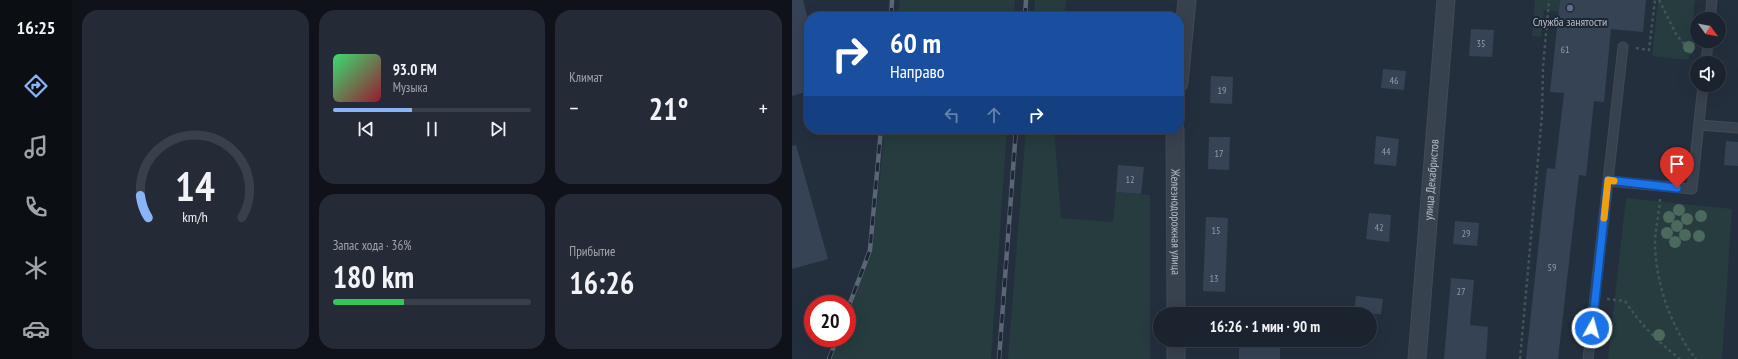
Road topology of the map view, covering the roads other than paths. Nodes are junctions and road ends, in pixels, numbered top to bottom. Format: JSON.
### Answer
{"nodes":[{"id":1,"x":1187,"y":0,"type":"edge"},
{"id":2,"x":1446,"y":0,"type":"edge"},
{"id":3,"x":1712,"y":0,"type":"edge"},
{"id":4,"x":1711,"y":12,"type":"edge"},
{"id":5,"x":1184,"y":31,"type":"edge"},
{"id":6,"x":1623,"y":47,"type":"road end"},
{"id":7,"x":1702,"y":92,"type":"edge"},
{"id":8,"x":1699,"y":125,"type":"junction"},
{"id":9,"x":1738,"y":128,"type":"edge"},
{"id":10,"x":1175,"y":134,"type":"edge"},
{"id":11,"x":1608,"y":180,"type":"junction"},
{"id":12,"x":1176,"y":307,"type":"edge"},
{"id":13,"x":1176,"y":347,"type":"edge"},
{"id":14,"x":1176,"y":359,"type":"edge"},
{"id":15,"x":1417,"y":359,"type":"edge"},
{"id":16,"x":1588,"y":359,"type":"edge"}],
"edges":[{"from":1,"to":5,"type":"street"},
{"from":2,"to":15,"type":"street","name":"улица Декабристов"},
{"from":3,"to":4,"type":"lane"},
{"from":6,"to":11,"type":"lane"},
{"from":7,"to":8,"type":"lane"},
{"from":8,"to":9,"type":"lane"},
{"from":8,"to":11,"type":"lane"},
{"from":10,"to":12,"type":"street","name":"Железнодорожная улица"},
{"from":11,"to":16,"type":"lane"},
{"from":13,"to":14,"type":"street"}]}
